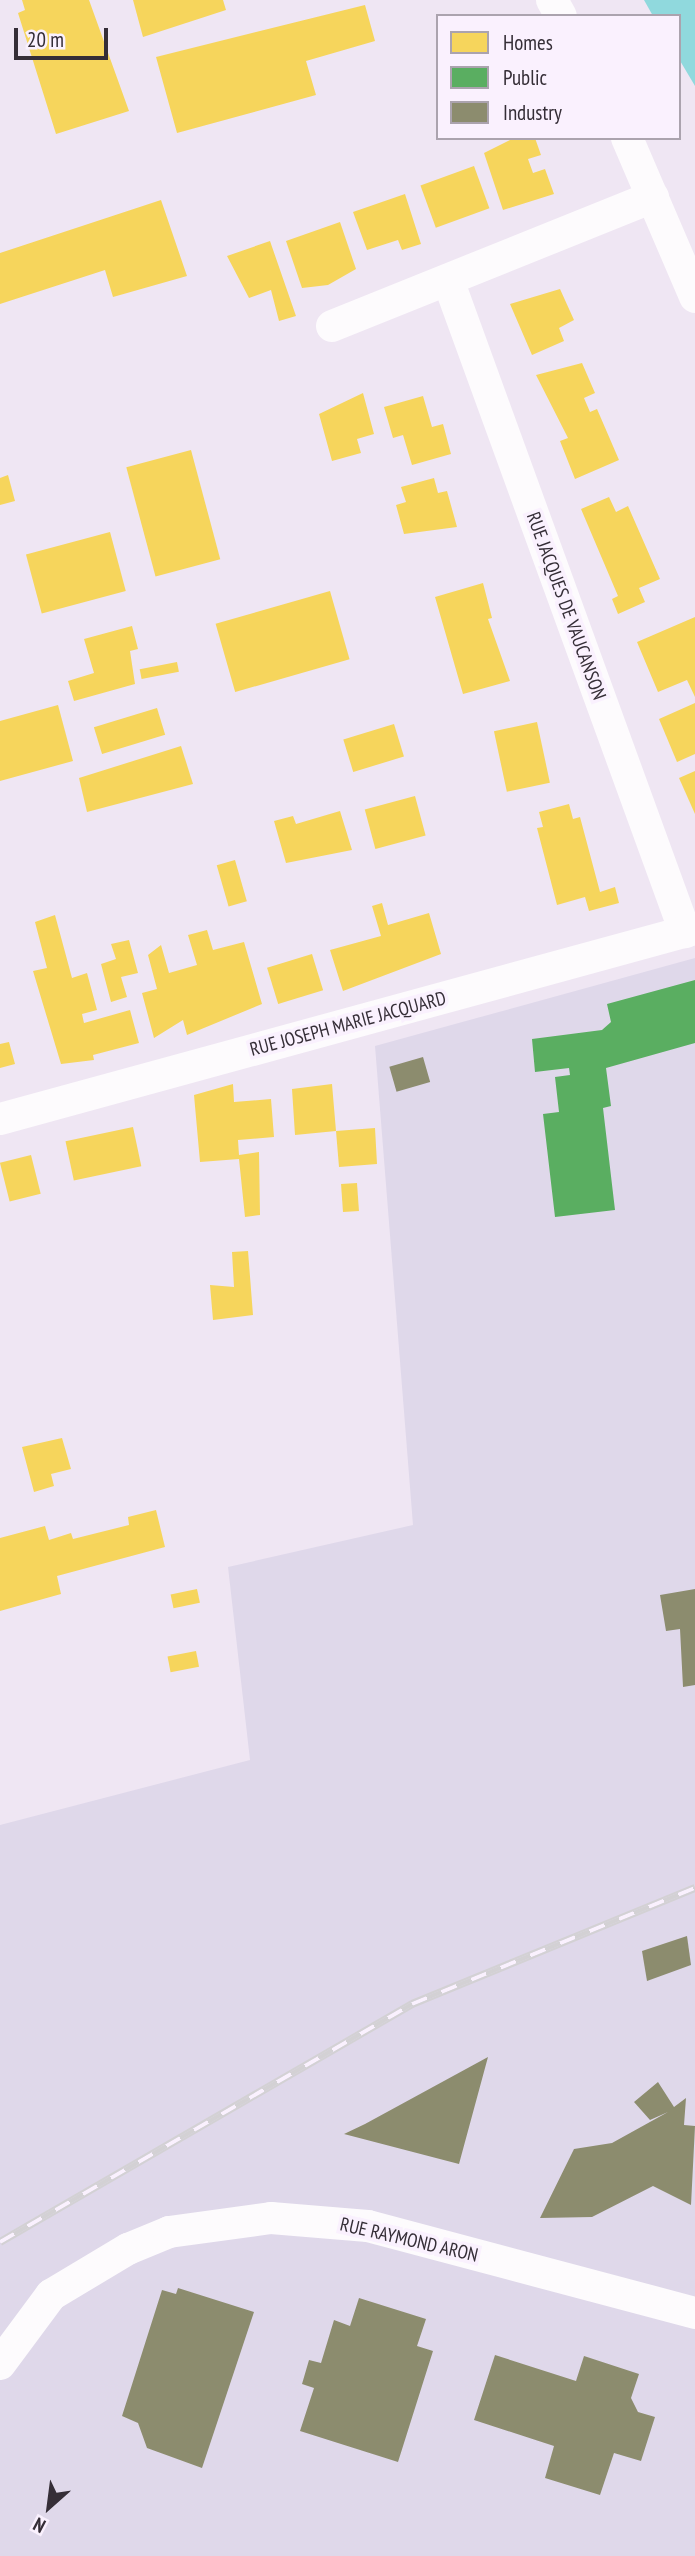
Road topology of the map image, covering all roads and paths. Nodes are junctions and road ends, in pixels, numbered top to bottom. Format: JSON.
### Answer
{"nodes":[{"id":1,"x":628,"y":140,"type":"edge"},
{"id":2,"x":653,"y":197,"type":"junction"},
{"id":3,"x":449,"y":280,"type":"junction"},
{"id":4,"x":695,"y":297,"type":"edge"},
{"id":5,"x":332,"y":327,"type":"dead end"},
{"id":6,"x":690,"y":931,"type":"edge"},
{"id":7,"x":0,"y":1119,"type":"edge"},
{"id":8,"x":695,"y":2314,"type":"edge"},
{"id":9,"x":0,"y":2364,"type":"edge"}],
"edges":[{"from":1,"to":2,"type":"street"},
{"from":2,"to":3,"type":"street"},
{"from":2,"to":4,"type":"street"},
{"from":3,"to":5,"type":"street"},
{"from":3,"to":6,"type":"street","name":"RUE JACQUES DE VAUCANSON"},
{"from":6,"to":7,"type":"street","name":"RUE JOSEPH MARIE JACQUARD"},
{"from":8,"to":9,"type":"street","name":"RUE RAYMOND ARON"}]}
